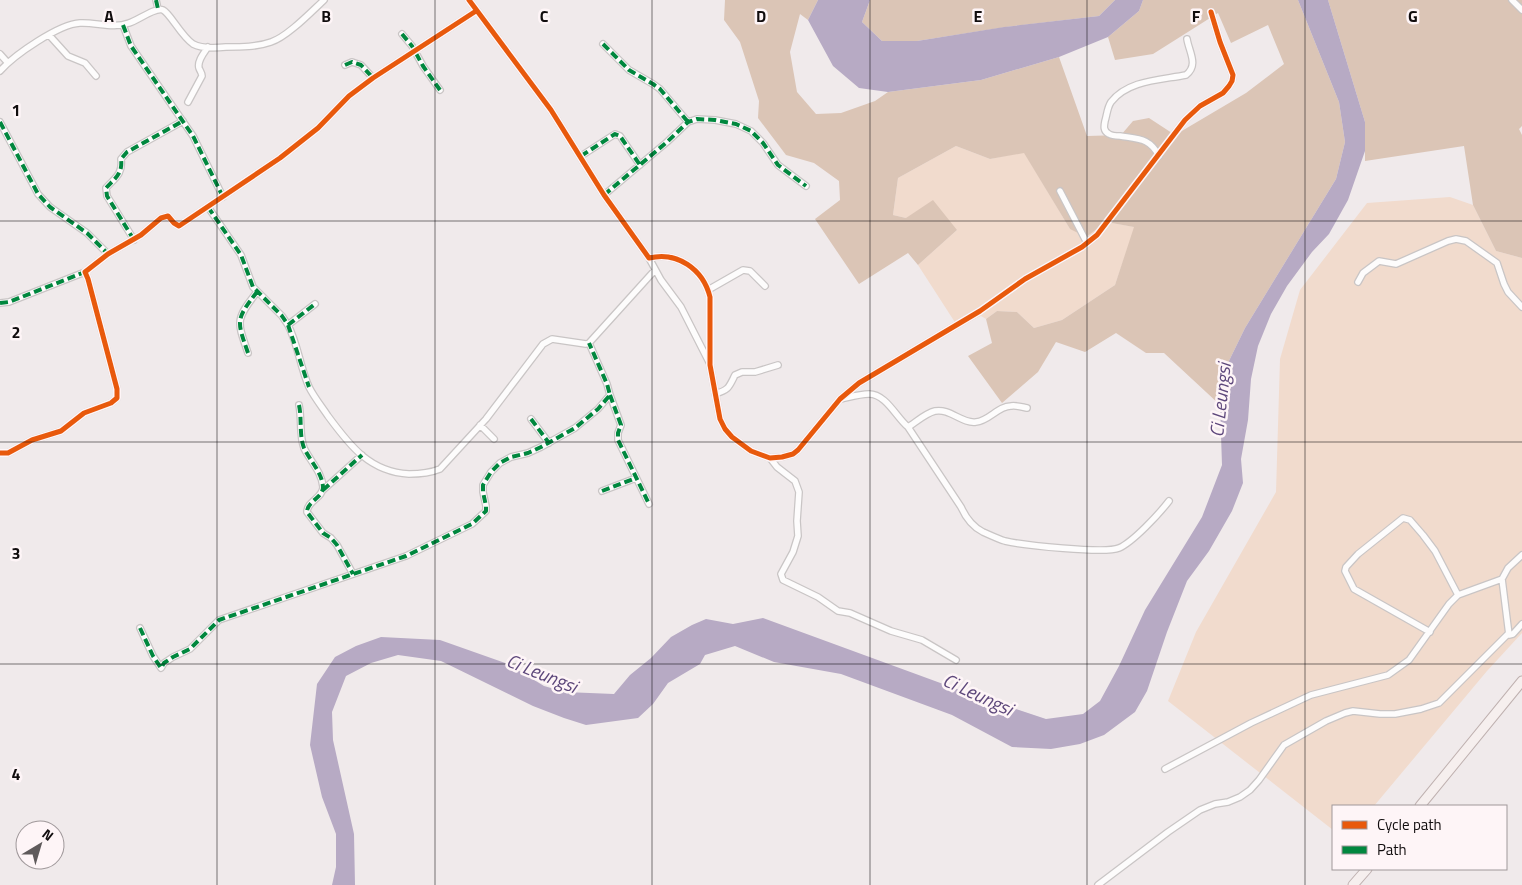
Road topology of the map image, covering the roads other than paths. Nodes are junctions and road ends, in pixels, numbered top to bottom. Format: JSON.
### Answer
{"nodes":[{"id":1,"x":156,"y":0,"type":"edge"},
{"id":2,"x":324,"y":0,"type":"edge"},
{"id":3,"x":469,"y":0,"type":"edge"},
{"id":4,"x":1512,"y":0,"type":"edge"},
{"id":5,"x":158,"y":9,"type":"junction"},
{"id":6,"x":1522,"y":10,"type":"edge"},
{"id":7,"x":476,"y":11,"type":"junction"},
{"id":8,"x":1212,"y":12,"type":"dead end"},
{"id":9,"x":123,"y":25,"type":"junction"},
{"id":10,"x":49,"y":34,"type":"junction"},
{"id":11,"x":402,"y":34,"type":"dead end"},
{"id":12,"x":1186,"y":39,"type":"dead end"},
{"id":13,"x":603,"y":44,"type":"dead end"},
{"id":14,"x":208,"y":47,"type":"junction"},
{"id":15,"x":415,"y":51,"type":"junction"},
{"id":16,"x":0,"y":54,"type":"edge"},
{"id":17,"x":8,"y":63,"type":"junction"},
{"id":18,"x":344,"y":65,"type":"dead end"},
{"id":19,"x":0,"y":71,"type":"edge"},
{"id":20,"x":96,"y":76,"type":"dead end"},
{"id":21,"x":373,"y":78,"type":"junction"},
{"id":22,"x":440,"y":90,"type":"dead end"},
{"id":23,"x":188,"y":102,"type":"dead end"},
{"id":24,"x":183,"y":121,"type":"junction"},
{"id":25,"x":0,"y":122,"type":"edge"},
{"id":26,"x":688,"y":122,"type":"junction"},
{"id":27,"x":581,"y":156,"type":"junction"},
{"id":28,"x":1159,"y":156,"type":"junction"},
{"id":29,"x":640,"y":165,"type":"junction"},
{"id":30,"x":806,"y":186,"type":"dead end"},
{"id":31,"x":1060,"y":191,"type":"dead end"},
{"id":32,"x":604,"y":195,"type":"junction"},
{"id":33,"x":223,"y":197,"type":"junction"},
{"id":34,"x":208,"y":207,"type":"junction"},
{"id":35,"x":134,"y":240,"type":"junction"},
{"id":36,"x":1087,"y":243,"type":"junction"},
{"id":37,"x":108,"y":254,"type":"junction"},
{"id":38,"x":649,"y":258,"type":"junction"},
{"id":39,"x":655,"y":270,"type":"junction"},
{"id":40,"x":85,"y":272,"type":"junction"},
{"id":41,"x":1358,"y":282,"type":"dead end"},
{"id":42,"x":765,"y":286,"type":"dead end"},
{"id":43,"x":708,"y":290,"type":"junction"},
{"id":44,"x":257,"y":292,"type":"junction"},
{"id":45,"x":0,"y":303,"type":"edge"},
{"id":46,"x":315,"y":304,"type":"dead end"},
{"id":47,"x":1522,"y":307,"type":"edge"},
{"id":48,"x":288,"y":325,"type":"junction"},
{"id":49,"x":589,"y":342,"type":"junction"},
{"id":50,"x":248,"y":354,"type":"dead end"},
{"id":51,"x":710,"y":365,"type":"junction"},
{"id":52,"x":778,"y":365,"type":"dead end"},
{"id":53,"x":715,"y":394,"type":"junction"},
{"id":54,"x":610,"y":395,"type":"junction"},
{"id":55,"x":840,"y":400,"type":"junction"},
{"id":56,"x":299,"y":405,"type":"dead end"},
{"id":57,"x":1027,"y":408,"type":"dead end"},
{"id":58,"x":531,"y":420,"type":"dead end"},
{"id":59,"x":480,"y":425,"type":"junction"},
{"id":60,"x":908,"y":427,"type":"junction"},
{"id":61,"x":494,"y":438,"type":"dead end"},
{"id":62,"x":549,"y":443,"type":"junction"},
{"id":63,"x":0,"y":453,"type":"edge"},
{"id":64,"x":362,"y":455,"type":"junction"},
{"id":65,"x":770,"y":458,"type":"junction"},
{"id":66,"x":636,"y":478,"type":"junction"},
{"id":67,"x":323,"y":490,"type":"junction"},
{"id":68,"x":602,"y":491,"type":"dead end"},
{"id":69,"x":1169,"y":501,"type":"dead end"},
{"id":70,"x":649,"y":504,"type":"dead end"},
{"id":71,"x":1522,"y":555,"type":"edge"},
{"id":72,"x":353,"y":574,"type":"junction"},
{"id":73,"x":1502,"y":579,"type":"junction"},
{"id":74,"x":1458,"y":595,"type":"junction"},
{"id":75,"x":1522,"y":624,"type":"edge"},
{"id":76,"x":140,"y":628,"type":"dead end"},
{"id":77,"x":1430,"y":632,"type":"junction"},
{"id":78,"x":1508,"y":634,"type":"junction"},
{"id":79,"x":956,"y":660,"type":"dead end"},
{"id":80,"x":1522,"y":681,"type":"edge"},
{"id":81,"x":1165,"y":769,"type":"dead end"},
{"id":82,"x":1421,"y":805,"type":"edge"},
{"id":83,"x":1366,"y":870,"type":"edge"},
{"id":84,"x":1098,"y":885,"type":"edge"},
{"id":85,"x":1354,"y":885,"type":"edge"}],
"edges":[{"from":1,"to":5,"type":"street"},
{"from":2,"to":14,"type":"street"},
{"from":3,"to":7,"type":"street"},
{"from":4,"to":6,"type":"street"},
{"from":5,"to":9,"type":"street"},
{"from":5,"to":14,"type":"street"},
{"from":7,"to":15,"type":"street"},
{"from":7,"to":27,"type":"street"},
{"from":8,"to":28,"type":"street"},
{"from":9,"to":10,"type":"street"},
{"from":9,"to":24,"type":"street"},
{"from":10,"to":17,"type":"street"},
{"from":10,"to":20,"type":"street"},
{"from":11,"to":15,"type":"street"},
{"from":12,"to":28,"type":"street"},
{"from":13,"to":26,"type":"street"},
{"from":14,"to":23,"type":"street"},
{"from":15,"to":21,"type":"street"},
{"from":15,"to":22,"type":"street"},
{"from":16,"to":17,"type":"street"},
{"from":17,"to":19,"type":"street"},
{"from":18,"to":21,"type":"street"},
{"from":21,"to":33,"type":"street"},
{"from":24,"to":33,"type":"street"},
{"from":24,"to":35,"type":"street"},
{"from":25,"to":37,"type":"street"},
{"from":26,"to":29,"type":"street"},
{"from":26,"to":30,"type":"street"},
{"from":27,"to":29,"type":"street"},
{"from":27,"to":32,"type":"street"},
{"from":28,"to":36,"type":"street"},
{"from":29,"to":32,"type":"street"},
{"from":31,"to":36,"type":"street"},
{"from":32,"to":38,"type":"street"},
{"from":33,"to":34,"type":"street"},
{"from":34,"to":35,"type":"street"},
{"from":34,"to":44,"type":"street"},
{"from":35,"to":37,"type":"street"},
{"from":36,"to":55,"type":"street"},
{"from":37,"to":40,"type":"street"},
{"from":38,"to":39,"type":"street"},
{"from":38,"to":43,"type":"street"},
{"from":39,"to":49,"type":"street"},
{"from":39,"to":51,"type":"street"},
{"from":40,"to":45,"type":"street"},
{"from":40,"to":63,"type":"street"},
{"from":41,"to":47,"type":"street"},
{"from":42,"to":43,"type":"street"},
{"from":43,"to":51,"type":"street"},
{"from":44,"to":48,"type":"street"},
{"from":44,"to":50,"type":"street"},
{"from":46,"to":48,"type":"street"},
{"from":48,"to":64,"type":"street"},
{"from":49,"to":54,"type":"street"},
{"from":49,"to":59,"type":"street"},
{"from":51,"to":53,"type":"street"},
{"from":52,"to":53,"type":"street"},
{"from":53,"to":65,"type":"street"},
{"from":54,"to":62,"type":"street"},
{"from":54,"to":66,"type":"street"},
{"from":55,"to":60,"type":"street"},
{"from":55,"to":65,"type":"street"},
{"from":56,"to":67,"type":"street"},
{"from":57,"to":60,"type":"street"},
{"from":58,"to":62,"type":"street"},
{"from":59,"to":61,"type":"street"},
{"from":59,"to":64,"type":"street"},
{"from":60,"to":69,"type":"street"},
{"from":62,"to":72,"type":"street"},
{"from":64,"to":67,"type":"street"},
{"from":65,"to":79,"type":"street"},
{"from":66,"to":68,"type":"street"},
{"from":66,"to":70,"type":"street"},
{"from":67,"to":72,"type":"street"},
{"from":71,"to":73,"type":"street"},
{"from":72,"to":76,"type":"street"},
{"from":73,"to":74,"type":"street"},
{"from":73,"to":78,"type":"street"},
{"from":74,"to":77,"type":"street"},
{"from":74,"to":77,"type":"street"},
{"from":75,"to":78,"type":"street"},
{"from":77,"to":81,"type":"street"},
{"from":78,"to":84,"type":"street"},
{"from":80,"to":82,"type":"main road"},
{"from":83,"to":85,"type":"main road"}]}
